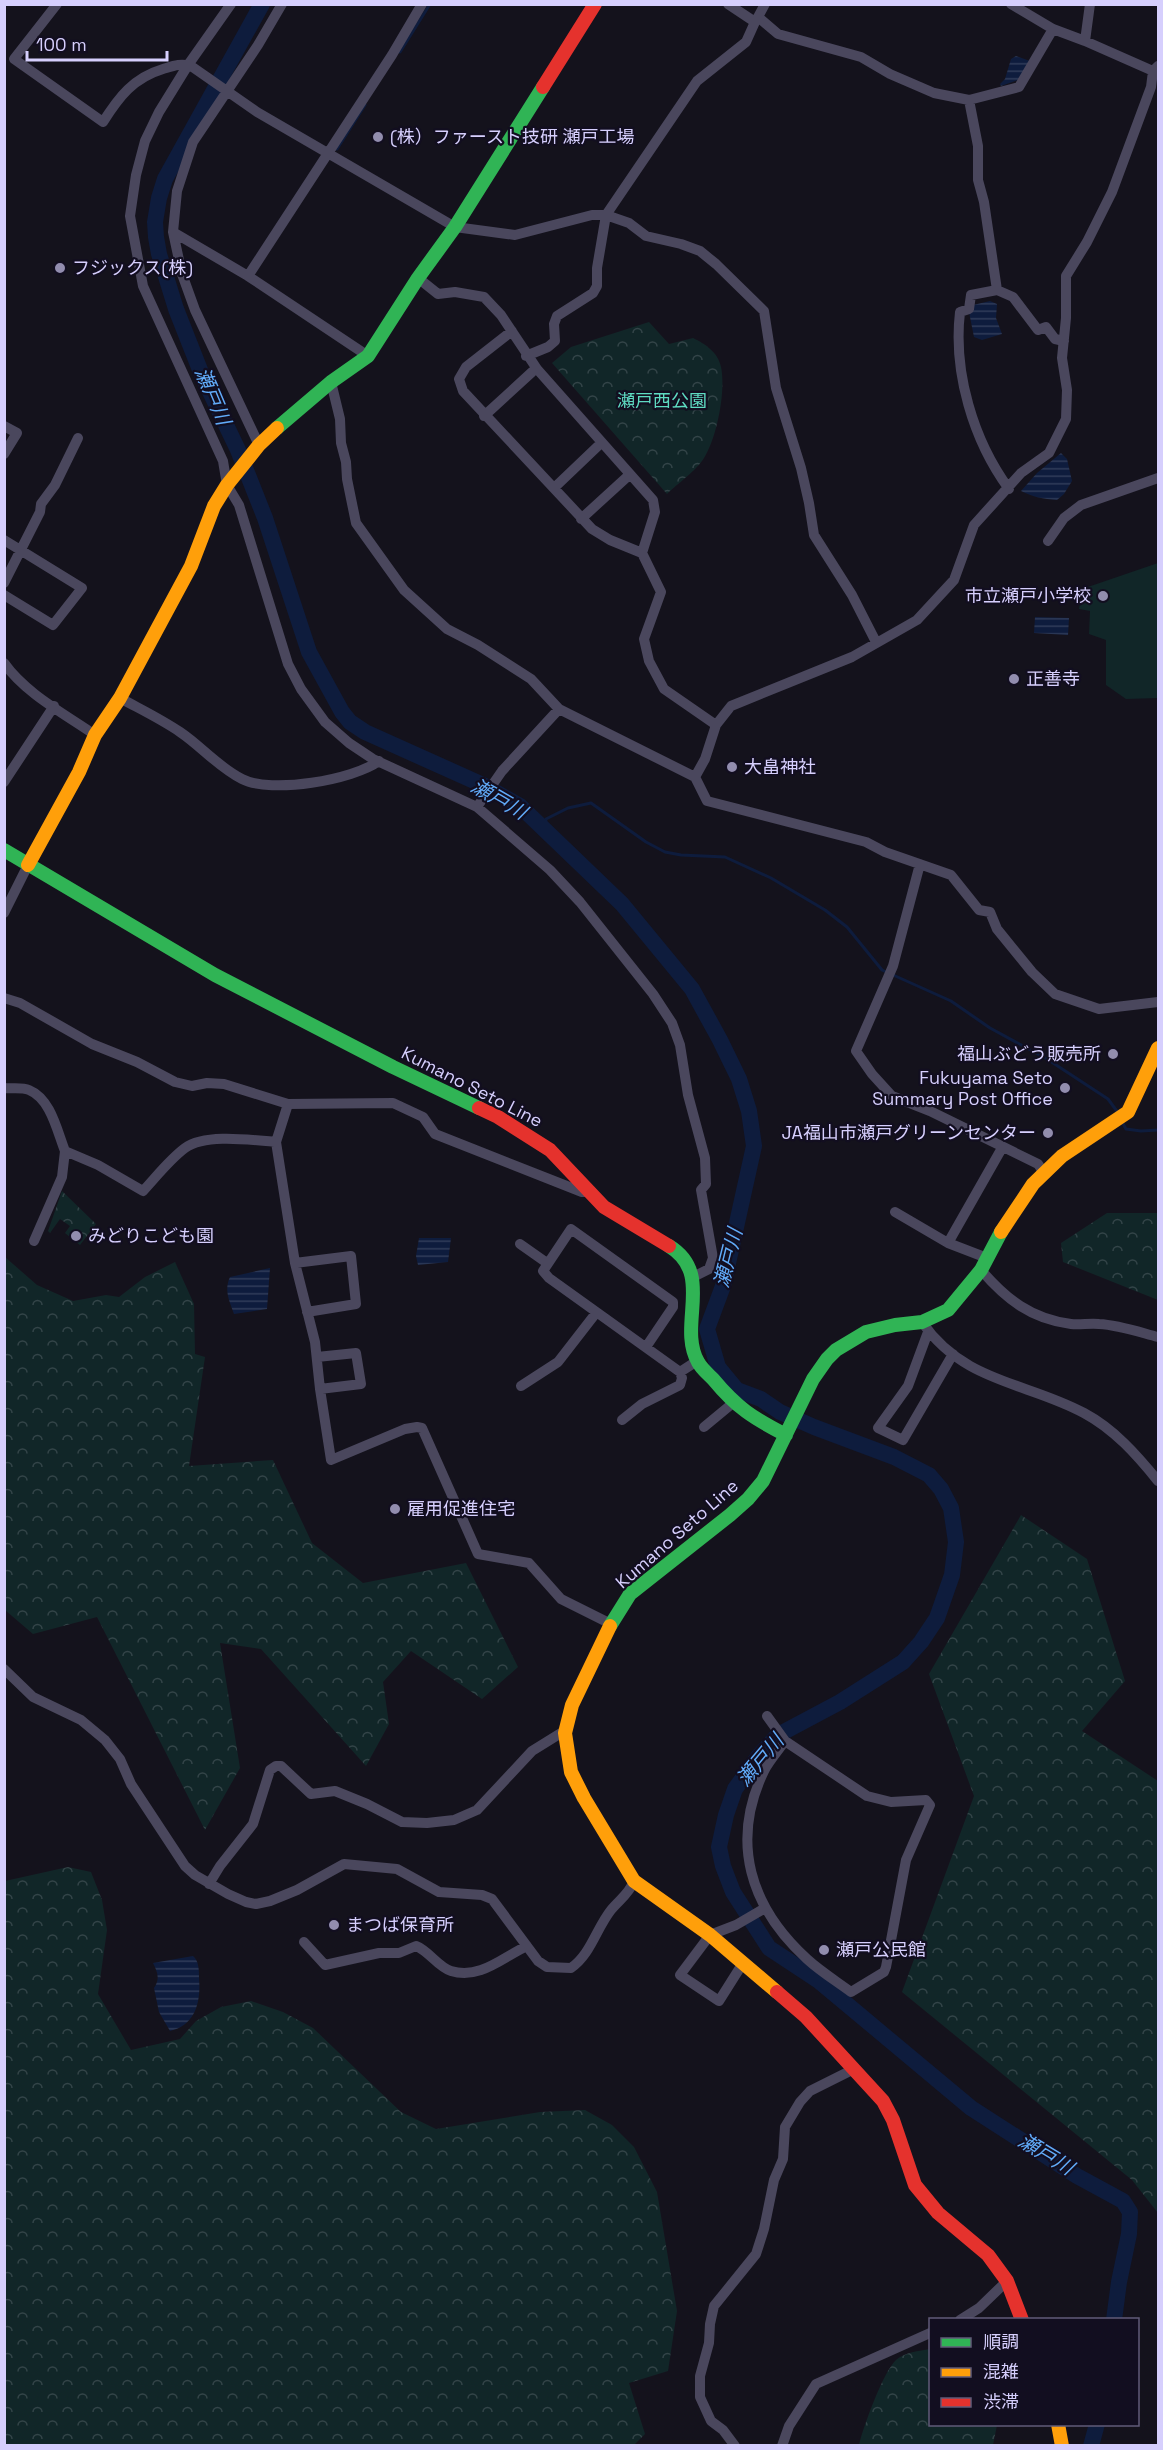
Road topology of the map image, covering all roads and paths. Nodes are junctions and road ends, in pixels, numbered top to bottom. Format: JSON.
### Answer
{"nodes":[{"id":1,"x":57,"y":4,"type":"edge"},
{"id":2,"x":231,"y":4,"type":"edge"},
{"id":3,"x":282,"y":4,"type":"edge"},
{"id":4,"x":422,"y":4,"type":"edge"},
{"id":5,"x":595,"y":4,"type":"edge"},
{"id":6,"x":728,"y":4,"type":"edge"},
{"id":7,"x":765,"y":4,"type":"edge"},
{"id":8,"x":1011,"y":4,"type":"edge"},
{"id":9,"x":1090,"y":4,"type":"edge"},
{"id":10,"x":756,"y":20,"type":"junction"},
{"id":11,"x":1053,"y":29,"type":"junction"},
{"id":12,"x":1085,"y":40,"type":"junction"},
{"id":13,"x":9,"y":57,"type":"edge"},
{"id":14,"x":189,"y":66,"type":"junction"},
{"id":15,"x":1156,"y":69,"type":"edge"},
{"id":16,"x":225,"y":91,"type":"junction"},
{"id":17,"x":969,"y":99,"type":"junction"},
{"id":18,"x":328,"y":152,"type":"junction"},
{"id":19,"x":606,"y":215,"type":"junction"},
{"id":20,"x":455,"y":227,"type":"junction"},
{"id":21,"x":173,"y":232,"type":"junction"},
{"id":22,"x":248,"y":276,"type":"junction"},
{"id":23,"x":418,"y":278,"type":"junction"},
{"id":24,"x":997,"y":290,"type":"junction"},
{"id":25,"x":512,"y":331,"type":"junction"},
{"id":26,"x":1064,"y":341,"type":"junction"},
{"id":27,"x":368,"y":356,"type":"junction"},
{"id":28,"x":526,"y":356,"type":"junction"},
{"id":29,"x":532,"y":372,"type":"dead end"},
{"id":30,"x":331,"y":382,"type":"junction"},
{"id":31,"x":484,"y":416,"type":"junction"},
{"id":32,"x":4,"y":426,"type":"edge"},
{"id":33,"x":78,"y":438,"type":"dead end"},
{"id":34,"x":598,"y":446,"type":"dead end"},
{"id":35,"x":258,"y":448,"type":"junction"},
{"id":36,"x":4,"y":454,"type":"edge"},
{"id":37,"x":627,"y":477,"type":"dead end"},
{"id":38,"x":1158,"y":478,"type":"edge"},
{"id":39,"x":229,"y":482,"type":"junction"},
{"id":40,"x":554,"y":488,"type":"junction"},
{"id":41,"x":1009,"y":489,"type":"junction"},
{"id":42,"x":581,"y":519,"type":"junction"},
{"id":43,"x":4,"y":540,"type":"edge"},
{"id":44,"x":1048,"y":542,"type":"dead end"},
{"id":45,"x":20,"y":549,"type":"junction"},
{"id":46,"x":642,"y":553,"type":"junction"},
{"id":47,"x":4,"y":583,"type":"edge"},
{"id":48,"x":4,"y":595,"type":"edge"},
{"id":49,"x":876,"y":642,"type":"junction"},
{"id":50,"x":4,"y":663,"type":"edge"},
{"id":51,"x":120,"y":698,"type":"junction"},
{"id":52,"x":54,"y":706,"type":"junction"},
{"id":53,"x":559,"y":709,"type":"junction"},
{"id":54,"x":716,"y":725,"type":"junction"},
{"id":55,"x":95,"y":735,"type":"junction"},
{"id":56,"x":379,"y":761,"type":"junction"},
{"id":57,"x":695,"y":777,"type":"junction"},
{"id":58,"x":4,"y":782,"type":"edge"},
{"id":59,"x":478,"y":806,"type":"junction"},
{"id":60,"x":4,"y":850,"type":"edge"},
{"id":61,"x":920,"y":864,"type":"junction"},
{"id":62,"x":28,"y":865,"type":"junction"},
{"id":63,"x":4,"y":913,"type":"edge"},
{"id":64,"x":4,"y":998,"type":"edge"},
{"id":65,"x":1158,"y":1002,"type":"edge"},
{"id":66,"x":1158,"y":1048,"type":"edge"},
{"id":67,"x":4,"y":1088,"type":"edge"},
{"id":68,"x":288,"y":1104,"type":"junction"},
{"id":69,"x":276,"y":1142,"type":"junction"},
{"id":70,"x":1002,"y":1148,"type":"junction"},
{"id":71,"x":65,"y":1151,"type":"junction"},
{"id":72,"x":1044,"y":1173,"type":"junction"},
{"id":73,"x":592,"y":1192,"type":"junction"},
{"id":74,"x":895,"y":1212,"type":"dead end"},
{"id":75,"x":34,"y":1241,"type":"dead end"},
{"id":76,"x":948,"y":1243,"type":"junction"},
{"id":77,"x":520,"y":1244,"type":"dead end"},
{"id":78,"x":295,"y":1263,"type":"junction"},
{"id":79,"x":547,"y":1263,"type":"junction"},
{"id":80,"x":984,"y":1264,"type":"junction"},
{"id":81,"x":693,"y":1277,"type":"junction"},
{"id":82,"x":307,"y":1312,"type":"junction"},
{"id":83,"x":596,"y":1313,"type":"junction"},
{"id":84,"x":925,"y":1327,"type":"junction"},
{"id":85,"x":1158,"y":1337,"type":"edge"},
{"id":86,"x":646,"y":1347,"type":"junction"},
{"id":87,"x":953,"y":1354,"type":"junction"},
{"id":88,"x":317,"y":1357,"type":"junction"},
{"id":89,"x":697,"y":1361,"type":"junction"},
{"id":90,"x":680,"y":1372,"type":"junction"},
{"id":91,"x":521,"y":1386,"type":"dead end"},
{"id":92,"x":320,"y":1389,"type":"junction"},
{"id":93,"x":733,"y":1403,"type":"junction"},
{"id":94,"x":622,"y":1420,"type":"dead end"},
{"id":95,"x":704,"y":1427,"type":"dead end"},
{"id":96,"x":787,"y":1431,"type":"junction"},
{"id":97,"x":1158,"y":1481,"type":"edge"},
{"id":98,"x":611,"y":1624,"type":"junction"},
{"id":99,"x":4,"y":1669,"type":"edge"},
{"id":100,"x":767,"y":1716,"type":"dead end"},
{"id":101,"x":565,"y":1733,"type":"junction"},
{"id":102,"x":783,"y":1739,"type":"junction"},
{"id":103,"x":634,"y":1881,"type":"junction"},
{"id":104,"x":210,"y":1884,"type":"junction"},
{"id":105,"x":762,"y":1910,"type":"junction"},
{"id":106,"x":710,"y":1935,"type":"junction"},
{"id":107,"x":304,"y":1942,"type":"dead end"},
{"id":108,"x":526,"y":1946,"type":"junction"},
{"id":109,"x":743,"y":1963,"type":"junction"},
{"id":110,"x":854,"y":2069,"type":"junction"},
{"id":111,"x":1006,"y":2281,"type":"junction"},
{"id":112,"x":962,"y":2318,"type":"edge"},
{"id":113,"x":1022,"y":2318,"type":"edge"},
{"id":114,"x":929,"y":2333,"type":"edge"},
{"id":115,"x":1058,"y":2426,"type":"edge"},
{"id":116,"x":735,"y":2445,"type":"edge"},
{"id":117,"x":782,"y":2445,"type":"edge"},
{"id":118,"x":1062,"y":2445,"type":"edge"}],
"edges":[{"from":1,"to":13,"type":"street"},
{"from":2,"to":14,"type":"street"},
{"from":3,"to":16,"type":"street"},
{"from":4,"to":18,"type":"street"},
{"from":5,"to":20,"type":"main road"},
{"from":6,"to":10,"type":"street"},
{"from":7,"to":10,"type":"street"},
{"from":8,"to":11,"type":"street"},
{"from":9,"to":12,"type":"street"},
{"from":10,"to":17,"type":"street"},
{"from":10,"to":19,"type":"street"},
{"from":11,"to":12,"type":"street"},
{"from":11,"to":17,"type":"street"},
{"from":12,"to":15,"type":"street"},
{"from":13,"to":14,"type":"street"},
{"from":14,"to":16,"type":"street"},
{"from":14,"to":39,"type":"street"},
{"from":15,"to":26,"type":"street"},
{"from":16,"to":18,"type":"street"},
{"from":16,"to":21,"type":"street"},
{"from":17,"to":24,"type":"street"},
{"from":18,"to":20,"type":"street"},
{"from":18,"to":22,"type":"street"},
{"from":19,"to":20,"type":"street"},
{"from":19,"to":28,"type":"street"},
{"from":19,"to":49,"type":"street"},
{"from":20,"to":23,"type":"main road"},
{"from":21,"to":22,"type":"street"},
{"from":21,"to":35,"type":"street"},
{"from":22,"to":27,"type":"street"},
{"from":23,"to":25,"type":"street"},
{"from":23,"to":27,"type":"main road"},
{"from":24,"to":26,"type":"street"},
{"from":24,"to":41,"type":"street"},
{"from":25,"to":28,"type":"street"},
{"from":25,"to":31,"type":"street"},
{"from":26,"to":41,"type":"street"},
{"from":27,"to":30,"type":"main road"},
{"from":28,"to":46,"type":"street"},
{"from":29,"to":31,"type":"street"},
{"from":30,"to":35,"type":"main road"},
{"from":30,"to":53,"type":"street"},
{"from":31,"to":40,"type":"street"},
{"from":32,"to":36,"type":"street"},
{"from":33,"to":45,"type":"street"},
{"from":34,"to":40,"type":"street"},
{"from":35,"to":39,"type":"main road"},
{"from":37,"to":42,"type":"street"},
{"from":38,"to":44,"type":"street"},
{"from":39,"to":51,"type":"main road"},
{"from":39,"to":56,"type":"street"},
{"from":40,"to":42,"type":"street"},
{"from":41,"to":49,"type":"street"},
{"from":42,"to":46,"type":"street"},
{"from":43,"to":45,"type":"street"},
{"from":45,"to":47,"type":"street"},
{"from":45,"to":48,"type":"street"},
{"from":46,"to":54,"type":"street"},
{"from":49,"to":54,"type":"street"},
{"from":50,"to":52,"type":"street"},
{"from":51,"to":55,"type":"main road"},
{"from":51,"to":56,"type":"street"},
{"from":52,"to":55,"type":"street"},
{"from":52,"to":58,"type":"street"},
{"from":53,"to":57,"type":"street"},
{"from":53,"to":59,"type":"street"},
{"from":54,"to":57,"type":"street"},
{"from":55,"to":62,"type":"main road"},
{"from":56,"to":59,"type":"street"},
{"from":57,"to":61,"type":"street"},
{"from":59,"to":81,"type":"street"},
{"from":60,"to":62,"type":"main road","name":"Kumano Seto Line"},
{"from":61,"to":65,"type":"street"},
{"from":61,"to":70,"type":"street"},
{"from":62,"to":63,"type":"street"},
{"from":62,"to":73,"type":"main road","name":"Kumano Seto Line"},
{"from":64,"to":68,"type":"street"},
{"from":66,"to":72,"type":"main road","name":"Kumano Seto Line"},
{"from":67,"to":71,"type":"street"},
{"from":68,"to":69,"type":"street"},
{"from":68,"to":73,"type":"street"},
{"from":69,"to":71,"type":"street"},
{"from":69,"to":78,"type":"street"},
{"from":70,"to":72,"type":"street"},
{"from":70,"to":76,"type":"street"},
{"from":71,"to":75,"type":"street"},
{"from":72,"to":80,"type":"main road","name":"Kumano Seto Line"},
{"from":73,"to":81,"type":"main road","name":"Kumano Seto Line"},
{"from":74,"to":76,"type":"street"},
{"from":76,"to":80,"type":"street"},
{"from":77,"to":79,"type":"street"},
{"from":78,"to":82,"type":"street"},
{"from":78,"to":82,"type":"street"},
{"from":79,"to":83,"type":"street"},
{"from":79,"to":86,"type":"street"},
{"from":80,"to":84,"type":"main road","name":"Kumano Seto Line"},
{"from":80,"to":85,"type":"street"},
{"from":81,"to":89,"type":"main road"},
{"from":82,"to":88,"type":"street"},
{"from":83,"to":86,"type":"street"},
{"from":83,"to":91,"type":"street"},
{"from":84,"to":87,"type":"street"},
{"from":84,"to":87,"type":"street"},
{"from":84,"to":96,"type":"main road","name":"Kumano Seto Line"},
{"from":86,"to":90,"type":"street"},
{"from":87,"to":97,"type":"street"},
{"from":88,"to":92,"type":"street"},
{"from":88,"to":92,"type":"street"},
{"from":89,"to":90,"type":"street"},
{"from":89,"to":93,"type":"main road"},
{"from":90,"to":94,"type":"street"},
{"from":92,"to":98,"type":"street"},
{"from":93,"to":95,"type":"street"},
{"from":93,"to":96,"type":"main road"},
{"from":96,"to":98,"type":"main road","name":"Kumano Seto Line"},
{"from":98,"to":101,"type":"main road","name":"Kumano Seto Line"},
{"from":99,"to":104,"type":"street"},
{"from":100,"to":102,"type":"street"},
{"from":101,"to":103,"type":"main road","name":"Kumano Seto Line"},
{"from":101,"to":104,"type":"street"},
{"from":102,"to":105,"type":"street"},
{"from":102,"to":105,"type":"street"},
{"from":103,"to":106,"type":"main road","name":"Kumano Seto Line"},
{"from":103,"to":108,"type":"street"},
{"from":104,"to":108,"type":"street"},
{"from":105,"to":106,"type":"street"},
{"from":106,"to":109,"type":"main road","name":"Kumano Seto Line"},
{"from":106,"to":109,"type":"street"},
{"from":107,"to":108,"type":"street"},
{"from":109,"to":110,"type":"main road","name":"Kumano Seto Line"},
{"from":110,"to":111,"type":"main road","name":"Kumano Seto Line"},
{"from":110,"to":116,"type":"street"},
{"from":111,"to":112,"type":"street"},
{"from":111,"to":113,"type":"main road","name":"Kumano Seto Line"},
{"from":114,"to":117,"type":"street"},
{"from":115,"to":118,"type":"main road"}]}
